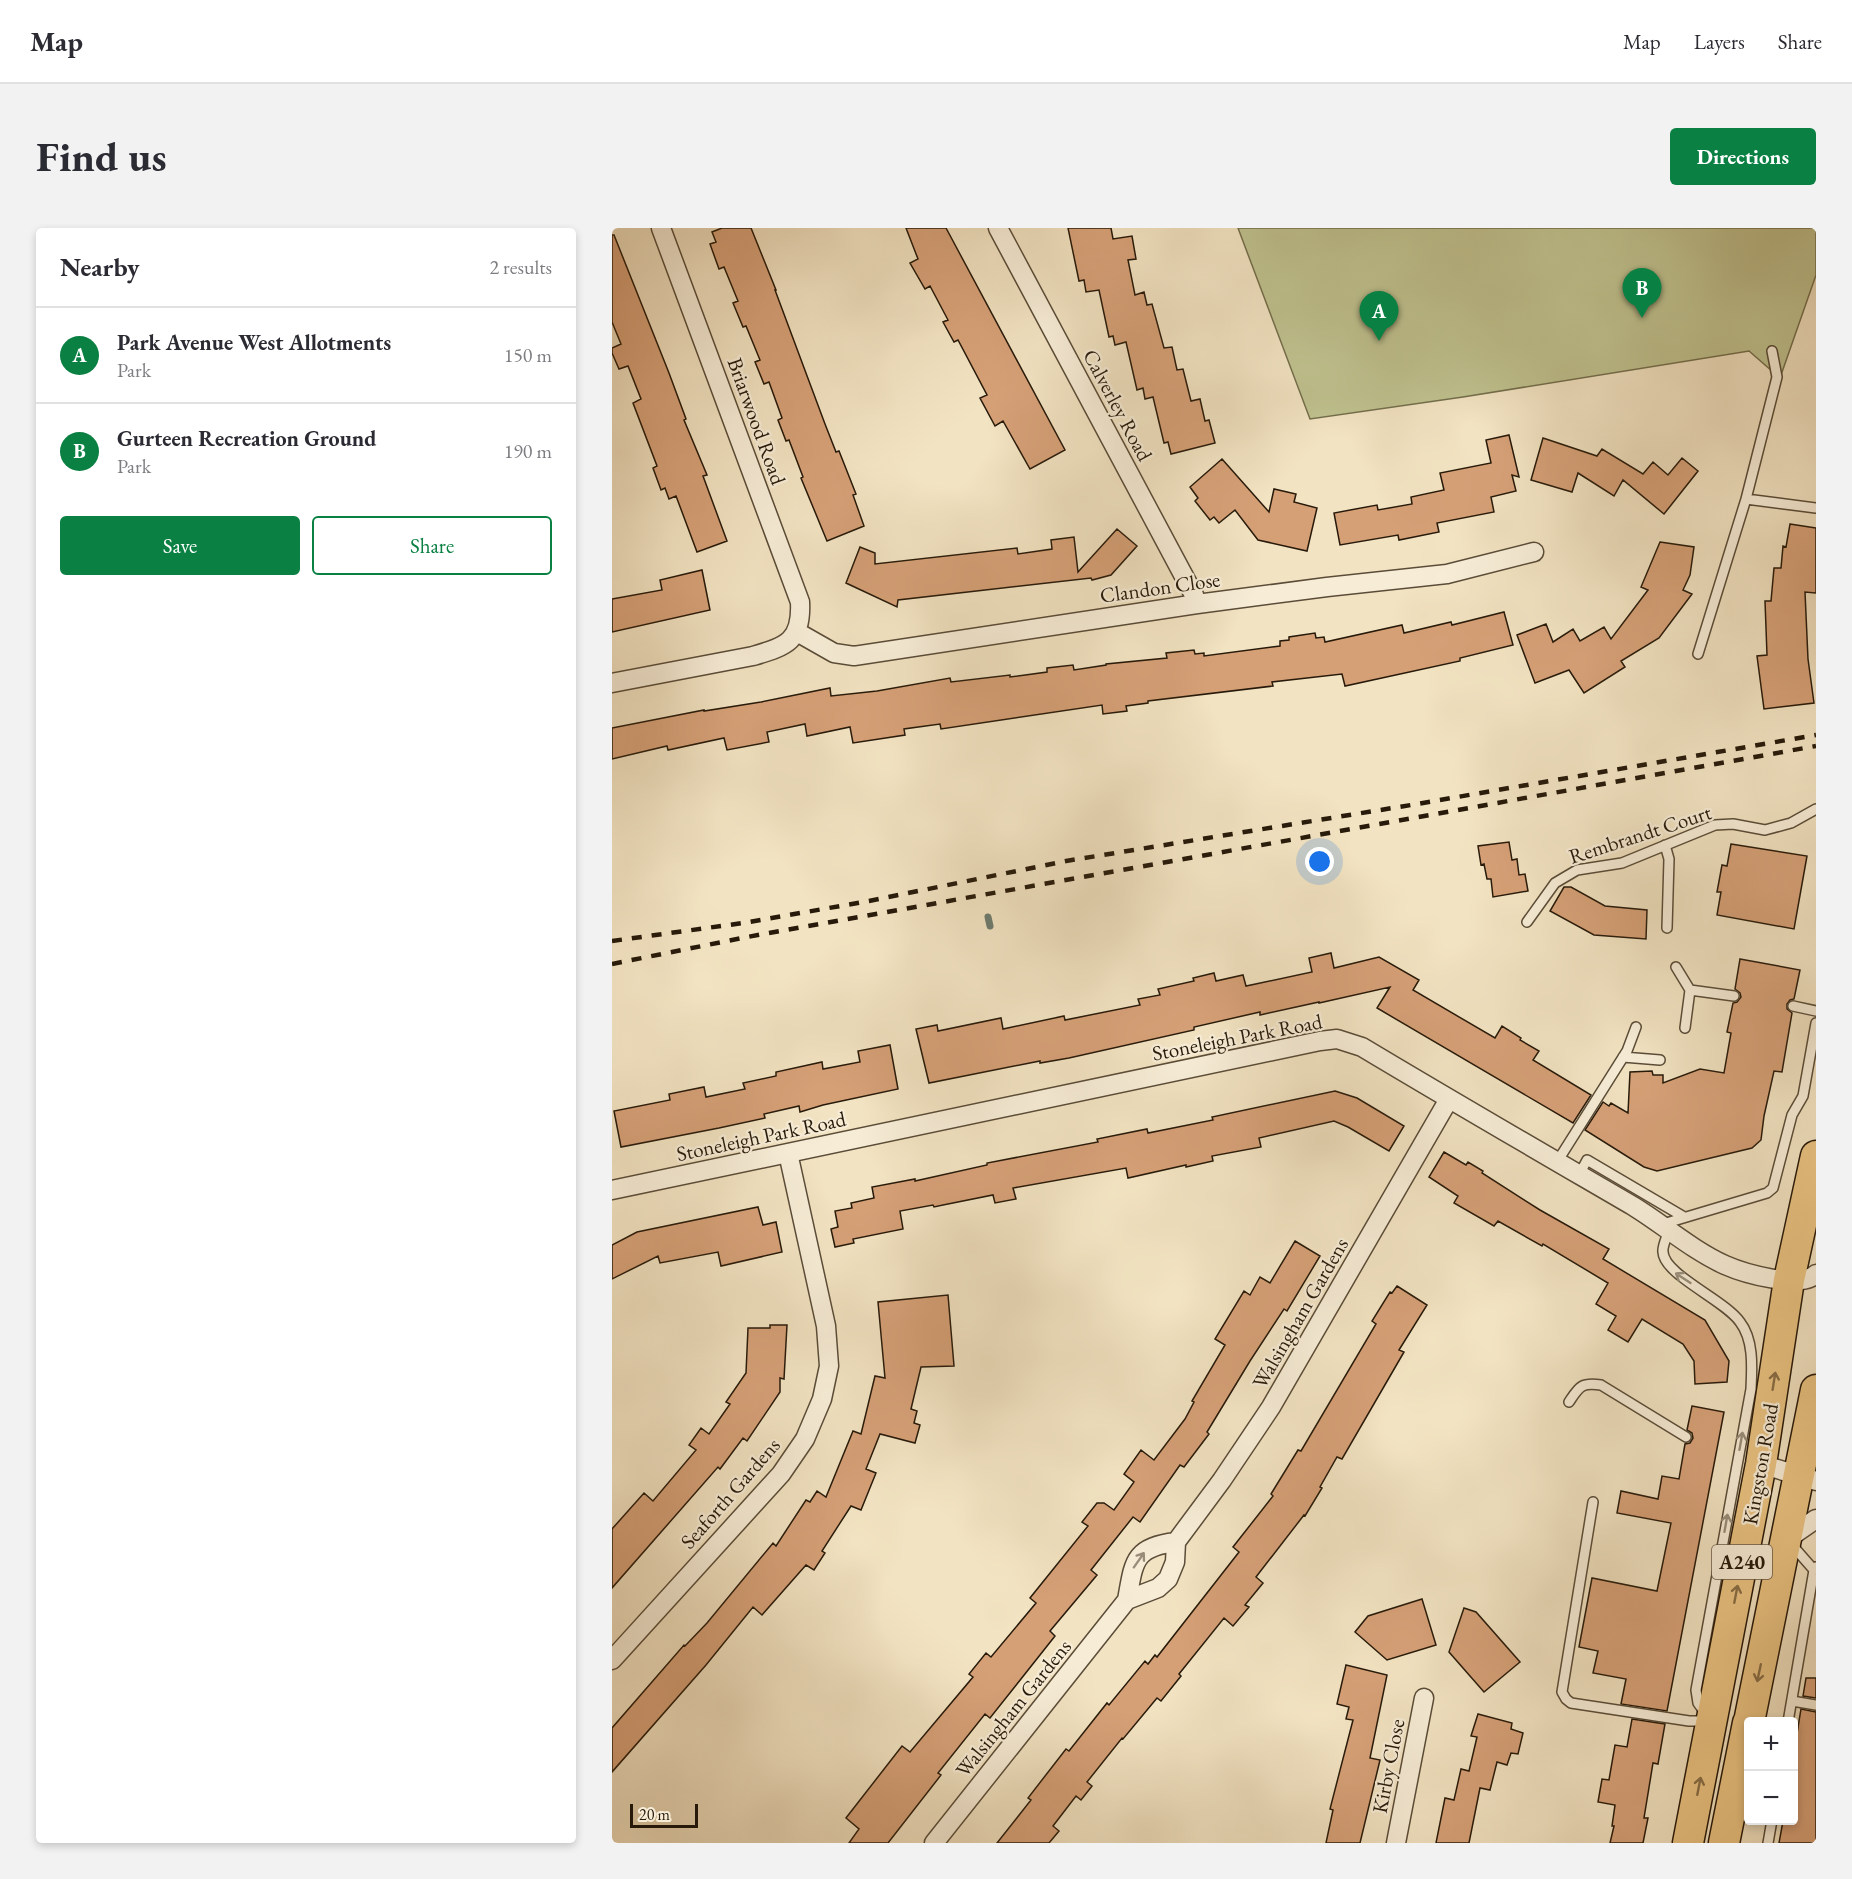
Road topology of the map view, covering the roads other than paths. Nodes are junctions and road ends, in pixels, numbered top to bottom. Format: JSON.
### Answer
{"nodes":[{"id":1,"x":661,"y":228,"type":"edge"},
{"id":2,"x":998,"y":228,"type":"edge"},
{"id":3,"x":1772,"y":351,"type":"dead end"},
{"id":4,"x":1746,"y":499,"type":"junction"},
{"id":5,"x":1816,"y":508,"type":"edge"},
{"id":6,"x":1534,"y":552,"type":"dead end"},
{"id":7,"x":1197,"y":604,"type":"junction"},
{"id":8,"x":797,"y":632,"type":"junction"},
{"id":9,"x":1698,"y":654,"type":"dead end"},
{"id":10,"x":612,"y":683,"type":"edge"},
{"id":11,"x":1816,"y":809,"type":"edge"},
{"id":12,"x":1665,"y":845,"type":"junction"},
{"id":13,"x":1527,"y":922,"type":"dead end"},
{"id":14,"x":1667,"y":928,"type":"dead end"},
{"id":15,"x":1676,"y":967,"type":"dead end"},
{"id":16,"x":1690,"y":990,"type":"junction"},
{"id":17,"x":1734,"y":996,"type":"dead end"},
{"id":18,"x":1793,"y":1006,"type":"dead end"},
{"id":19,"x":1816,"y":1011,"type":"edge"},
{"id":20,"x":1816,"y":1023,"type":"edge"},
{"id":21,"x":1636,"y":1027,"type":"dead end"},
{"id":22,"x":1685,"y":1028,"type":"dead end"},
{"id":23,"x":1623,"y":1057,"type":"junction"},
{"id":24,"x":1660,"y":1060,"type":"dead end"},
{"id":25,"x":1449,"y":1099,"type":"junction"},
{"id":26,"x":788,"y":1152,"type":"junction"},
{"id":27,"x":1816,"y":1156,"type":"edge"},
{"id":28,"x":1557,"y":1162,"type":"junction"},
{"id":29,"x":1579,"y":1174,"type":"junction"},
{"id":30,"x":612,"y":1190,"type":"edge"},
{"id":31,"x":1684,"y":1217,"type":"junction"},
{"id":32,"x":1665,"y":1227,"type":"junction"},
{"id":33,"x":1803,"y":1277,"type":"edge"},
{"id":34,"x":1816,"y":1390,"type":"edge"},
{"id":35,"x":1569,"y":1402,"type":"dead end"},
{"id":36,"x":1686,"y":1437,"type":"dead end"},
{"id":37,"x":1761,"y":1464,"type":"junction"},
{"id":38,"x":1808,"y":1478,"type":"edge"},
{"id":39,"x":1593,"y":1502,"type":"dead end"},
{"id":40,"x":1816,"y":1519,"type":"edge"},
{"id":41,"x":1786,"y":1539,"type":"junction"},
{"id":42,"x":1176,"y":1542,"type":"junction"},
{"id":43,"x":1815,"y":1569,"type":"edge"},
{"id":44,"x":1127,"y":1600,"type":"junction"},
{"id":45,"x":612,"y":1660,"type":"edge"},
{"id":46,"x":1424,"y":1698,"type":"dead end"},
{"id":47,"x":1792,"y":1701,"type":"junction"},
{"id":48,"x":1816,"y":1705,"type":"edge"},
{"id":49,"x":1750,"y":1717,"type":"edge"},
{"id":50,"x":1789,"y":1717,"type":"edge"},
{"id":51,"x":1711,"y":1721,"type":"junction"},
{"id":52,"x":1744,"y":1746,"type":"edge"},
{"id":53,"x":1771,"y":1825,"type":"edge"},
{"id":54,"x":934,"y":1843,"type":"edge"},
{"id":55,"x":1396,"y":1843,"type":"edge"},
{"id":56,"x":1688,"y":1843,"type":"edge"},
{"id":57,"x":1724,"y":1843,"type":"edge"},
{"id":58,"x":1768,"y":1843,"type":"edge"}],
"edges":[{"from":1,"to":8,"type":"street","name":"Briarwood Road"},
{"from":2,"to":7,"type":"street","name":"Calverley Road"},
{"from":3,"to":4,"type":"lane"},
{"from":4,"to":5,"type":"lane"},
{"from":4,"to":9,"type":"lane"},
{"from":6,"to":7,"type":"street","name":"Clandon Close"},
{"from":7,"to":8,"type":"street","name":"Clandon Close"},
{"from":8,"to":10,"type":"street"},
{"from":11,"to":12,"type":"lane","name":"Rembrandt Court"},
{"from":12,"to":13,"type":"lane","name":"Rembrandt Court"},
{"from":12,"to":14,"type":"lane"},
{"from":15,"to":16,"type":"lane"},
{"from":16,"to":17,"type":"lane"},
{"from":16,"to":22,"type":"lane"},
{"from":18,"to":19,"type":"lane"},
{"from":20,"to":31,"type":"lane"},
{"from":21,"to":23,"type":"lane"},
{"from":23,"to":24,"type":"lane"},
{"from":23,"to":28,"type":"lane"},
{"from":25,"to":26,"type":"street","name":"Stoneleigh Park Road"},
{"from":25,"to":28,"type":"street","name":"Stoneleigh Park Road"},
{"from":25,"to":42,"type":"street","name":"Walsingham Gardens"},
{"from":26,"to":30,"type":"street","name":"Stoneleigh Park Road"},
{"from":26,"to":45,"type":"street","name":"Seaforth Gardens"},
{"from":27,"to":33,"type":"highway","name":"Kingston Road","number":"A240"},
{"from":28,"to":29,"type":"street","name":"Stoneleigh Park Road"},
{"from":29,"to":31,"type":"lane"},
{"from":29,"to":32,"type":"street","name":"Stoneleigh Park Road"},
{"from":31,"to":32,"type":"lane"},
{"from":32,"to":33,"type":"street","name":"Stoneleigh Park Road"},
{"from":51,"to":32,"type":"lane","one_way":true},
{"from":37,"to":33,"type":"highway","name":"Kingston Road","number":"A240","one_way":true},
{"from":34,"to":38,"type":"highway","name":"Kingston Road","number":"A240"},
{"from":35,"to":36,"type":"lane"},
{"from":37,"to":38,"type":"street"},
{"from":51,"to":37,"type":"highway","name":"Kingston Road","number":"A240","one_way":true},
{"from":38,"to":41,"type":"highway","name":"Kingston Road","number":"A240"},
{"from":39,"to":51,"type":"lane"},
{"from":40,"to":41,"type":"street"},
{"from":41,"to":43,"type":"lane"},
{"from":41,"to":49,"type":"highway","name":"Kingston Road","number":"A240","one_way":true},
{"from":42,"to":44,"type":"street","name":"Walsingham Gardens"},
{"from":44,"to":42,"type":"street","name":"Walsingham Gardens","one_way":true},
{"from":43,"to":47,"type":"lane"},
{"from":44,"to":54,"type":"street","name":"Walsingham Gardens"},
{"from":46,"to":55,"type":"street","name":"Kirby Close"},
{"from":47,"to":48,"type":"lane"},
{"from":47,"to":50,"type":"lane"},
{"from":56,"to":51,"type":"highway","name":"Kingston Road","number":"A240","one_way":true},
{"from":52,"to":57,"type":"highway","name":"Kingston Road","number":"A240"},
{"from":53,"to":58,"type":"lane"}]}
